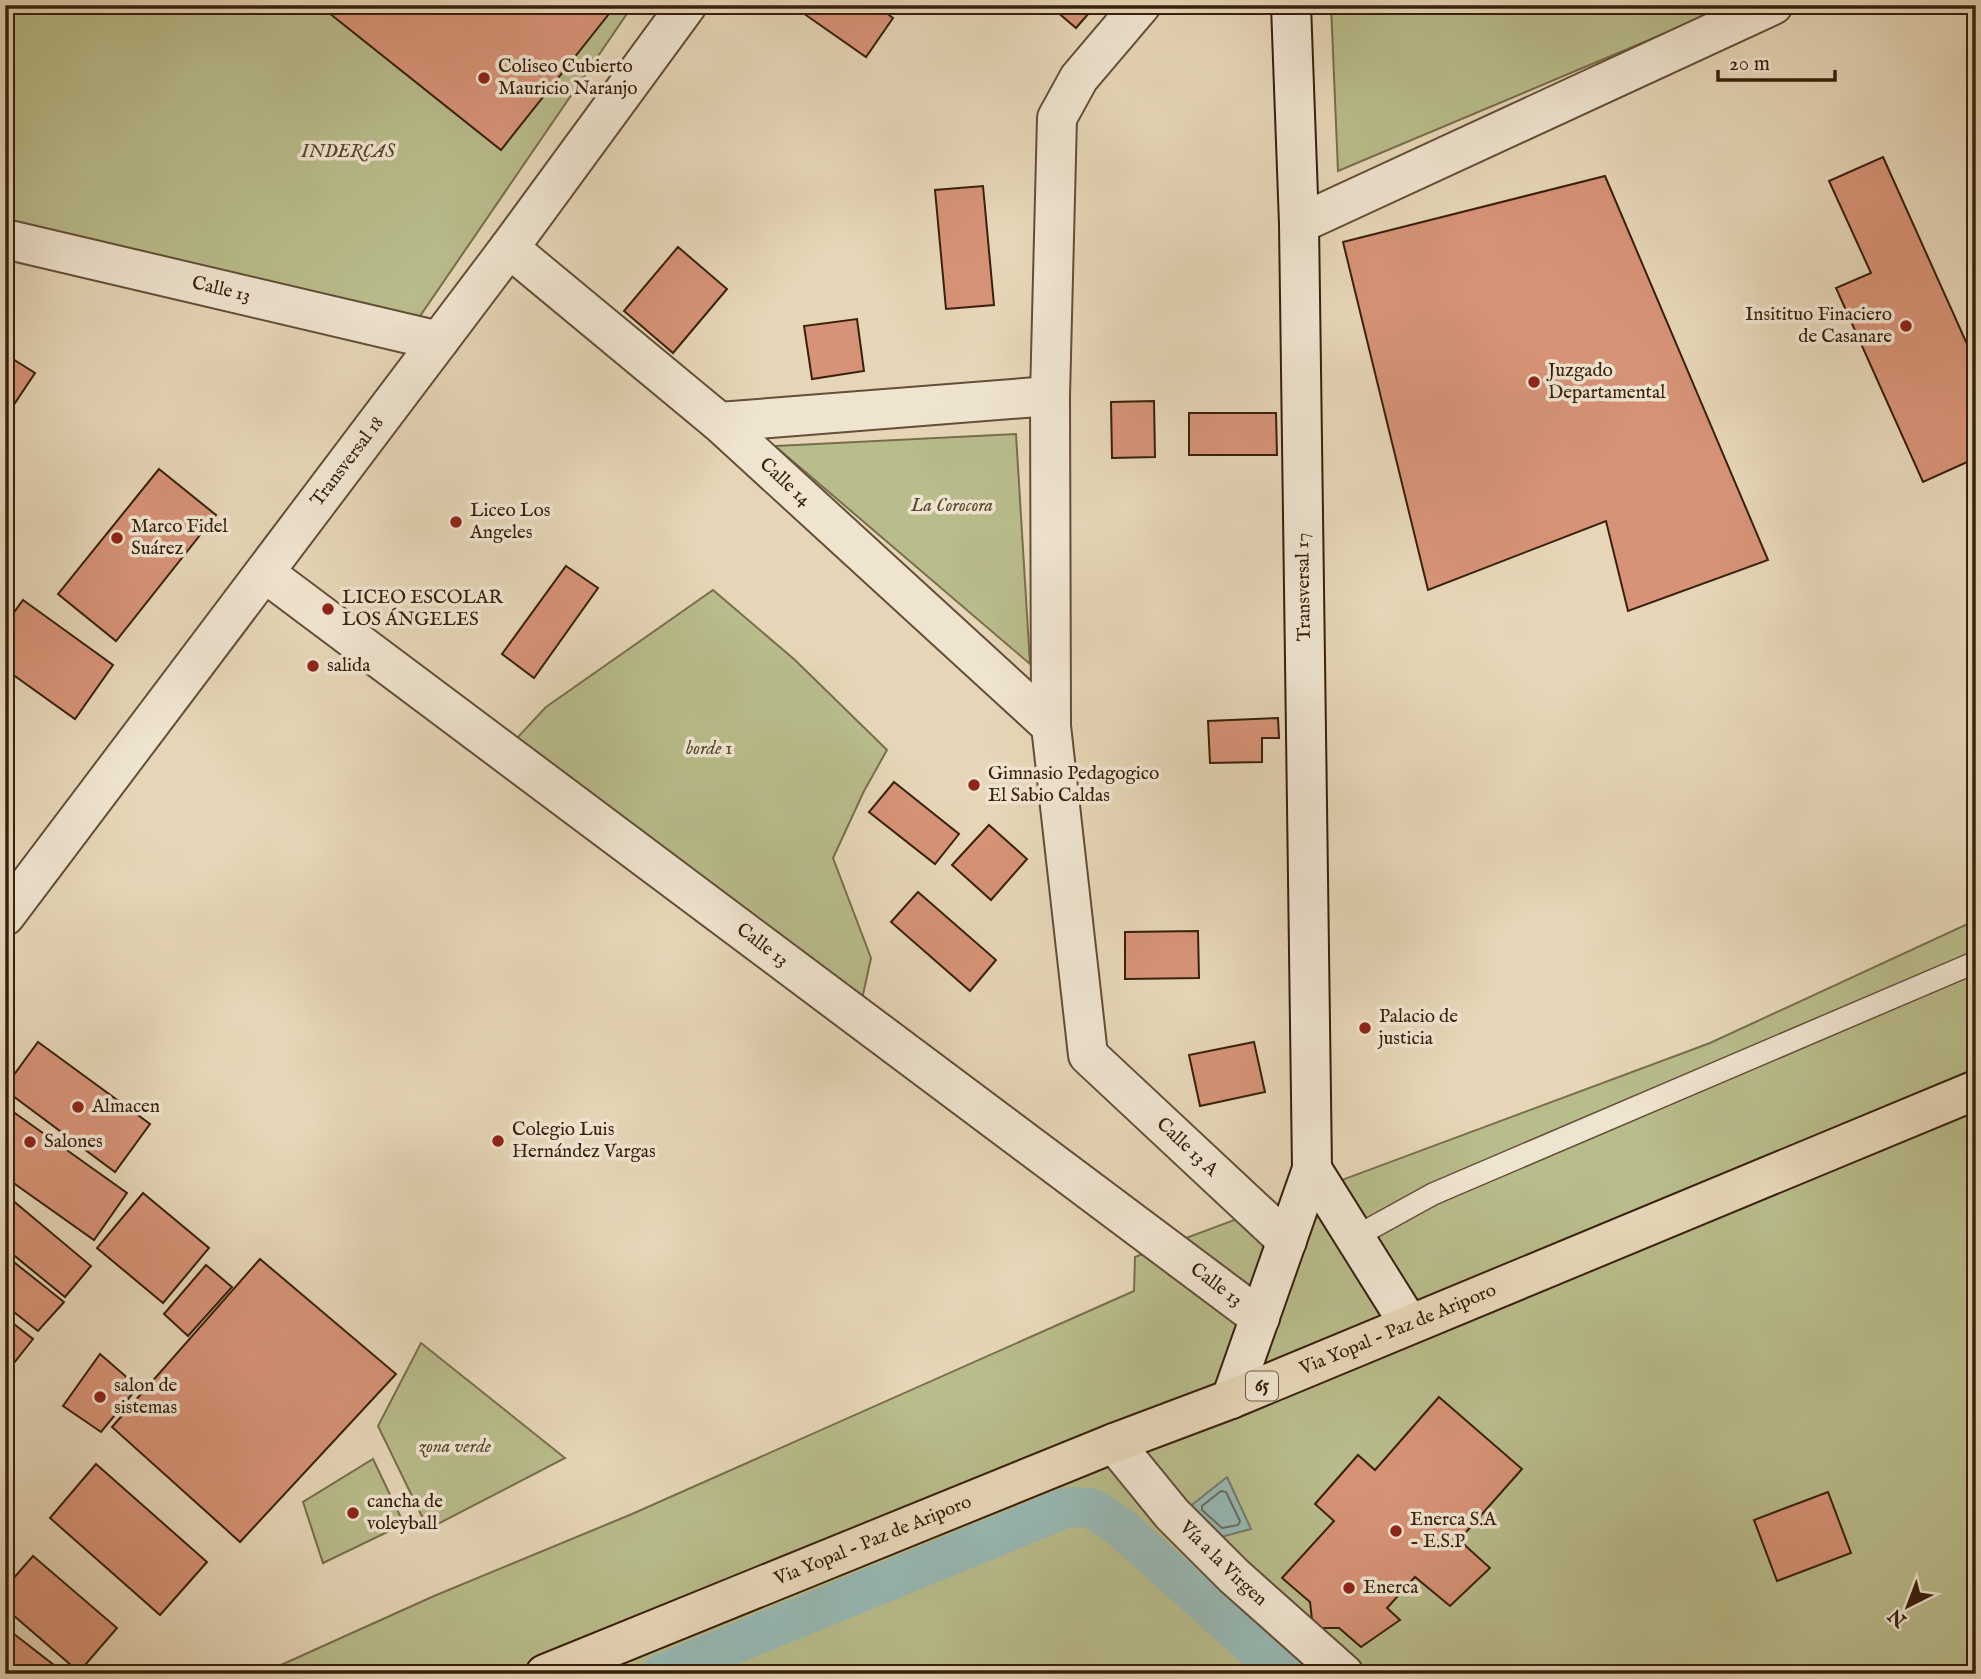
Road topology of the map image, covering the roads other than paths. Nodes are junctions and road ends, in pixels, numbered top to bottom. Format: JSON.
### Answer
{"nodes":[{"id":1,"x":687,"y":5,"type":"edge"},
{"id":2,"x":1141,"y":5,"type":"edge"},
{"id":3,"x":1291,"y":5,"type":"edge"},
{"id":4,"x":1773,"y":5,"type":"edge"},
{"id":5,"x":1299,"y":224,"type":"junction"},
{"id":6,"x":5,"y":239,"type":"edge"},
{"id":7,"x":509,"y":248,"type":"junction"},
{"id":8,"x":439,"y":341,"type":"junction"},
{"id":9,"x":1050,"y":396,"type":"junction"},
{"id":10,"x":719,"y":422,"type":"junction"},
{"id":11,"x":265,"y":573,"type":"junction"},
{"id":12,"x":1051,"y":726,"type":"junction"},
{"id":13,"x":5,"y":916,"type":"edge"},
{"id":14,"x":1976,"y":962,"type":"edge"},
{"id":15,"x":1976,"y":1090,"type":"edge"},
{"id":16,"x":1312,"y":1169,"type":"junction"},
{"id":17,"x":1355,"y":1237,"type":"junction"},
{"id":18,"x":1287,"y":1241,"type":"junction"},
{"id":19,"x":1260,"y":1318,"type":"junction"},
{"id":20,"x":1409,"y":1324,"type":"junction"},
{"id":21,"x":1231,"y":1399,"type":"junction"},
{"id":22,"x":1114,"y":1443,"type":"junction"},
{"id":23,"x":545,"y":1674,"type":"edge"},
{"id":24,"x":1344,"y":1674,"type":"edge"}],
"edges":[{"from":1,"to":7,"type":"street","name":"Transversal 18"},
{"from":2,"to":9,"type":"street"},
{"from":3,"to":5,"type":"street","name":"Transversal 17"},
{"from":4,"to":5,"type":"street"},
{"from":5,"to":16,"type":"street","name":"Transversal 17"},
{"from":6,"to":8,"type":"street","name":"Calle 13"},
{"from":7,"to":8,"type":"street","name":"Transversal 18"},
{"from":7,"to":10,"type":"street","name":"Calle 14"},
{"from":8,"to":11,"type":"street","name":"Transversal 18"},
{"from":9,"to":10,"type":"street"},
{"from":9,"to":12,"type":"street"},
{"from":10,"to":12,"type":"street","name":"Calle 14"},
{"from":11,"to":13,"type":"street","name":"Transversal 18"},
{"from":11,"to":19,"type":"street","name":"Calle 13"},
{"from":12,"to":18,"type":"street","name":"Calle 13 A"},
{"from":14,"to":17,"type":"lane"},
{"from":15,"to":20,"type":"main road","name":"Via Yopal - Paz de Ariporo","number":"65"},
{"from":16,"to":17,"type":"street"},
{"from":16,"to":18,"type":"street"},
{"from":17,"to":20,"type":"street"},
{"from":18,"to":19,"type":"street"},
{"from":19,"to":21,"type":"street"},
{"from":20,"to":21,"type":"main road","name":"Via Yopal - Paz de Ariporo","number":"65"},
{"from":21,"to":22,"type":"main road","name":"Via Yopal - Paz de Ariporo","number":"65"},
{"from":22,"to":23,"type":"main road","name":"Via Yopal - Paz de Ariporo","number":"65"},
{"from":22,"to":24,"type":"street","name":"Vía a la Virgen"}]}
